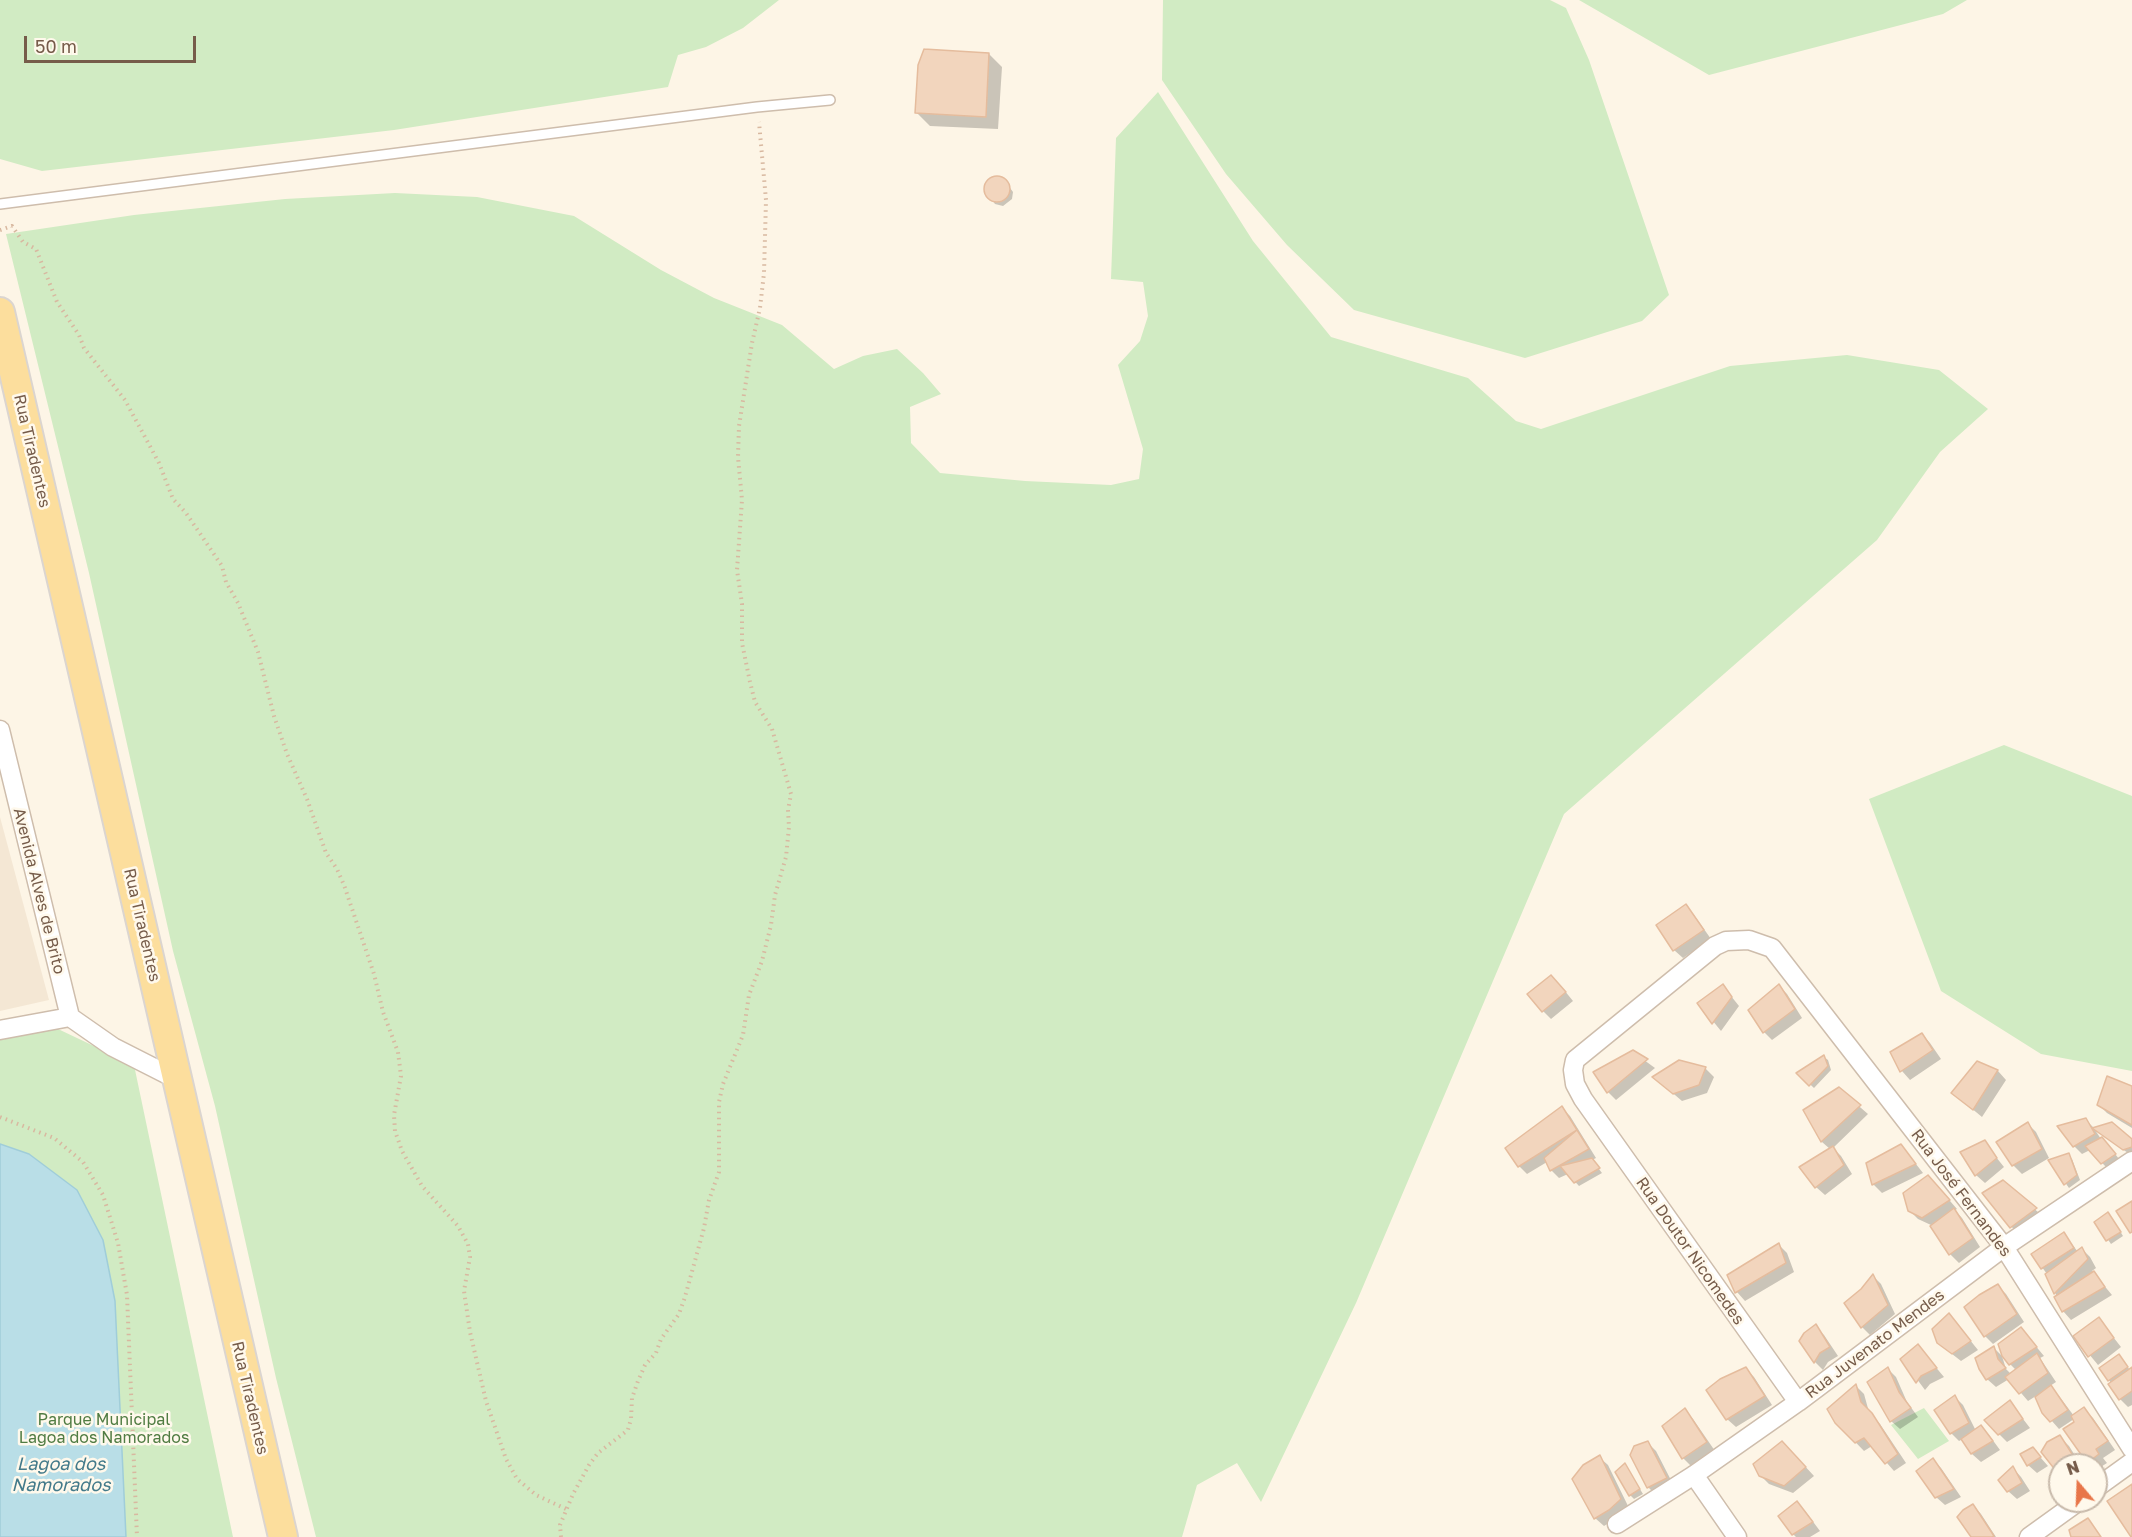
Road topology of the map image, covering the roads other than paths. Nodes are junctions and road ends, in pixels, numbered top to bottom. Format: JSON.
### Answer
{"nodes":[{"id":1,"x":830,"y":100,"type":"dead end"},
{"id":2,"x":0,"y":204,"type":"edge"},
{"id":3,"x":0,"y":312,"type":"edge"},
{"id":4,"x":0,"y":730,"type":"edge"},
{"id":5,"x":1772,"y":948,"type":"joint"},
{"id":6,"x":70,"y":1017,"type":"junction"},
{"id":7,"x":0,"y":1030,"type":"edge"},
{"id":8,"x":176,"y":1079,"type":"junction"},
{"id":9,"x":2132,"y":1161,"type":"edge"},
{"id":10,"x":2004,"y":1247,"type":"junction"},
{"id":11,"x":1798,"y":1402,"type":"junction"},
{"id":12,"x":2132,"y":1449,"type":"edge"},
{"id":13,"x":2132,"y":1462,"type":"edge"},
{"id":14,"x":1694,"y":1475,"type":"junction"},
{"id":15,"x":2108,"y":1479,"type":"edge"},
{"id":16,"x":2063,"y":1513,"type":"edge"},
{"id":17,"x":1617,"y":1524,"type":"dead end"},
{"id":18,"x":283,"y":1537,"type":"edge"},
{"id":19,"x":1737,"y":1537,"type":"edge"},
{"id":20,"x":2030,"y":1537,"type":"edge"}],
"edges":[{"from":1,"to":2,"type":"lane"},
{"from":3,"to":8,"type":"main road","name":"Rua Tiradentes"},
{"from":4,"to":6,"type":"street","name":"Avenida Alves de Brito"},
{"from":5,"to":10,"type":"street","name":"Rua José Fernandes"},
{"from":5,"to":11,"type":"street","name":"Rua Doutor Nicomedes"},
{"from":6,"to":7,"type":"street"},
{"from":6,"to":8,"type":"street"},
{"from":8,"to":18,"type":"main road","name":"Rua Tiradentes"},
{"from":9,"to":10,"type":"street","name":"Rua Juvenato Mendes"},
{"from":10,"to":11,"type":"street","name":"Rua Juvenato Mendes"},
{"from":10,"to":12,"type":"street","name":"Rua José Fernandes"},
{"from":11,"to":14,"type":"street","name":"Rua Juvenato Mendes"},
{"from":13,"to":15,"type":"street"},
{"from":14,"to":17,"type":"street","name":"Rua Juvenato Mendes"},
{"from":14,"to":19,"type":"street"},
{"from":16,"to":20,"type":"street"}]}
